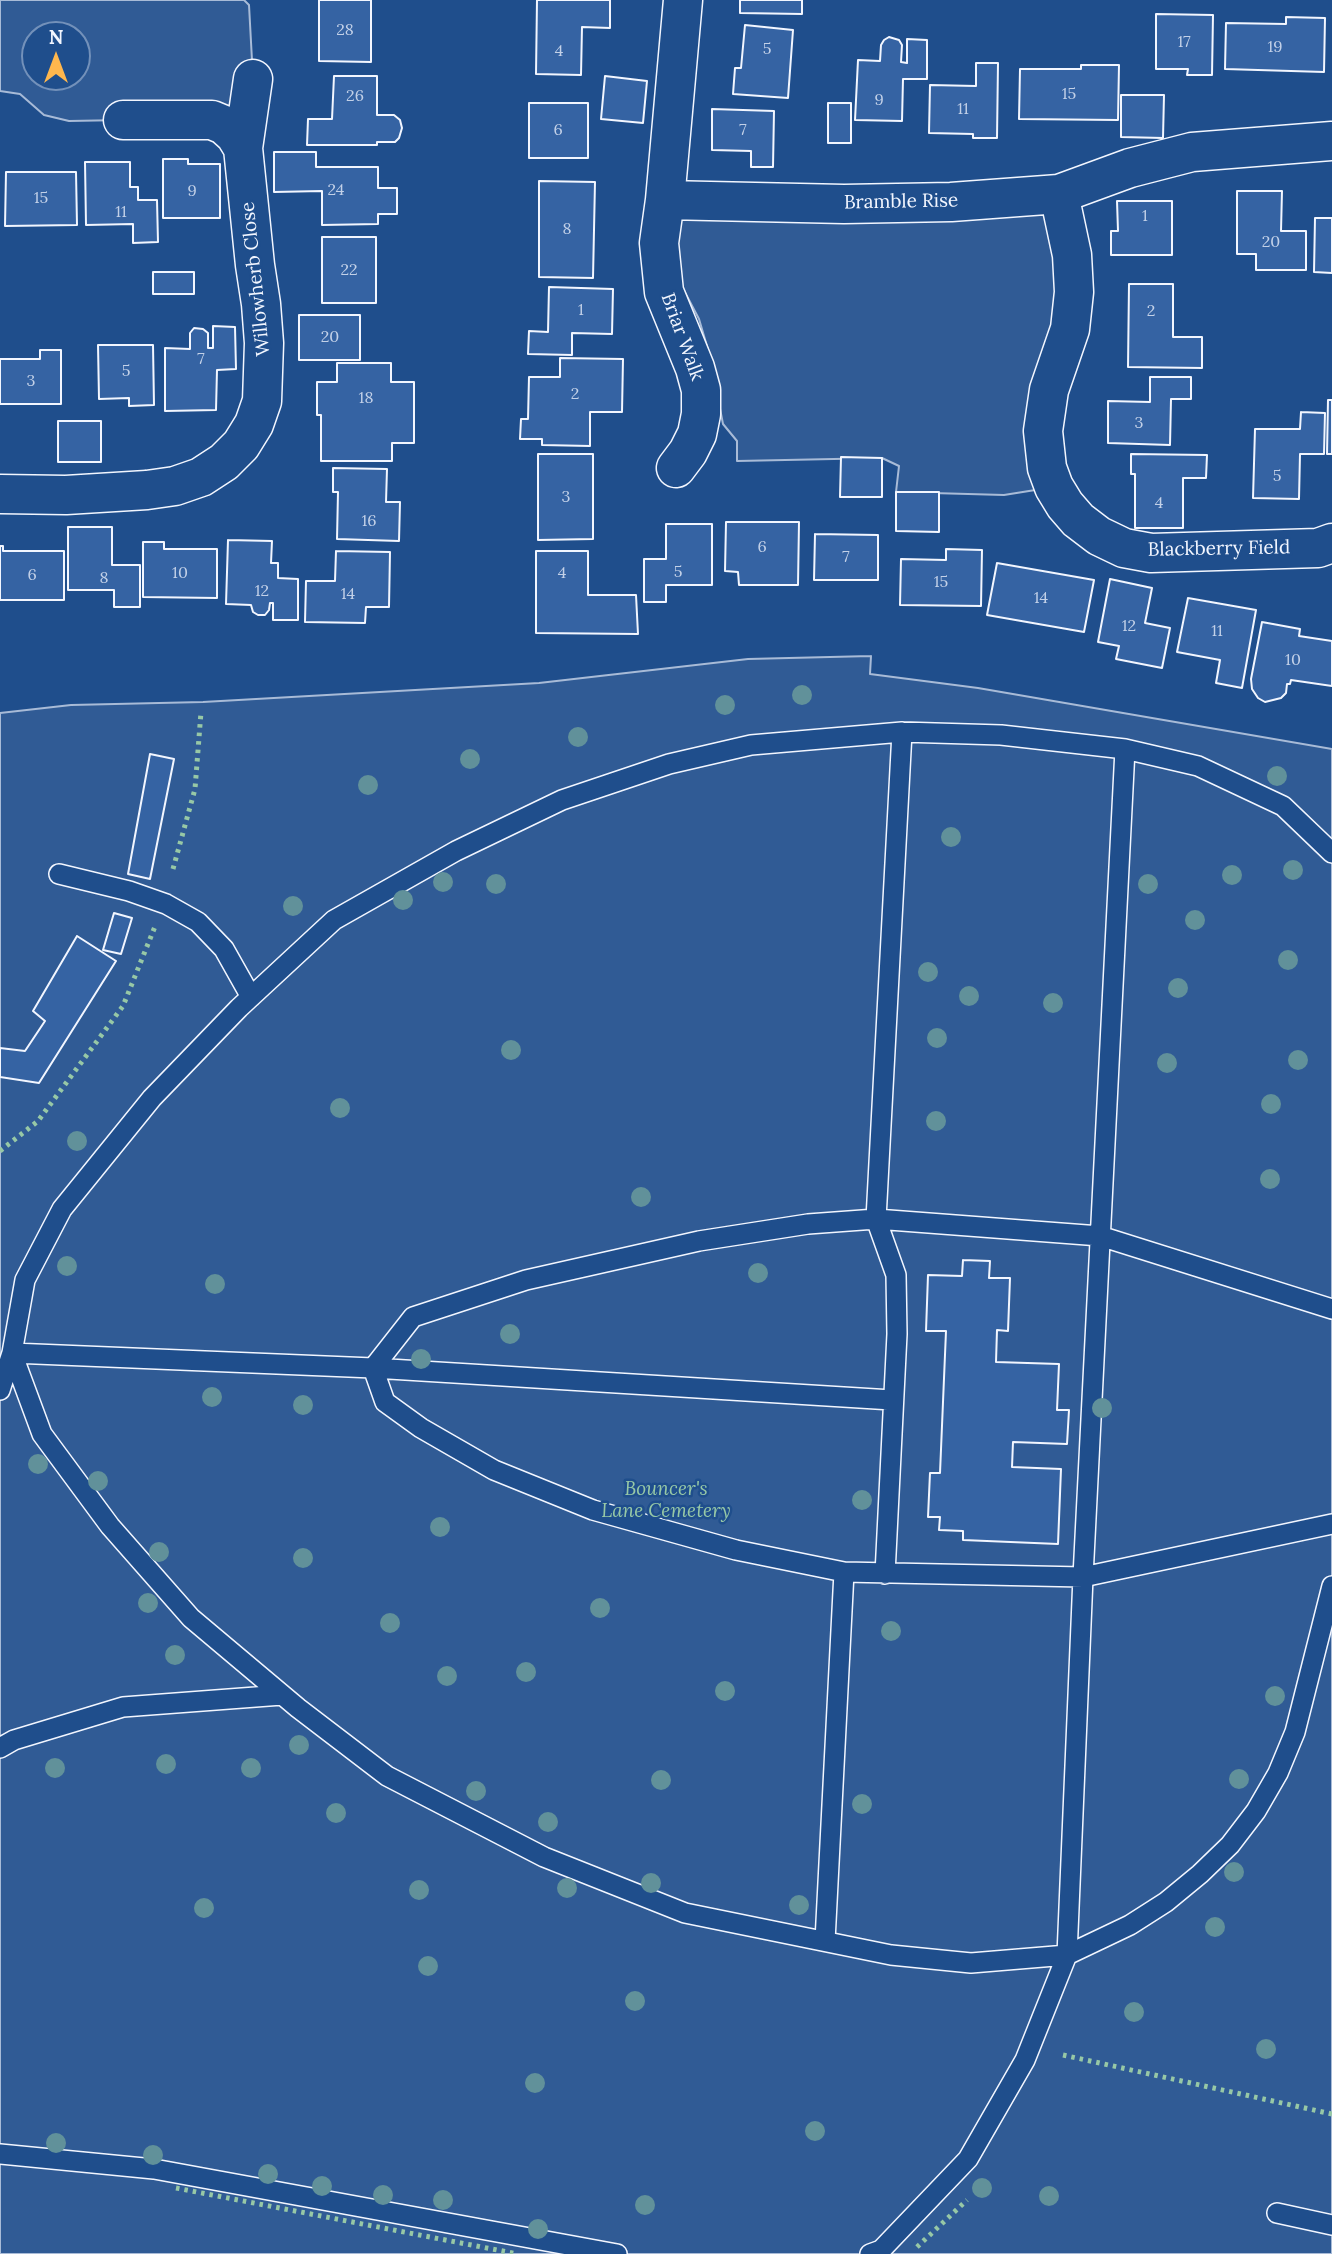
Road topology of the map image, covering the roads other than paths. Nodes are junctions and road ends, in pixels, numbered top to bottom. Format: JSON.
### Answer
{"nodes":[{"id":1,"x":683,"y":0,"type":"edge"},
{"id":2,"x":253,"y":79,"type":"dead end"},
{"id":3,"x":123,"y":120,"type":"dead end"},
{"id":4,"x":1332,"y":141,"type":"edge"},
{"id":5,"x":243,"y":148,"type":"junction"},
{"id":6,"x":1059,"y":194,"type":"junction"},
{"id":7,"x":665,"y":200,"type":"junction"},
{"id":8,"x":676,"y":468,"type":"dead end"},
{"id":9,"x":0,"y":494,"type":"edge"},
{"id":10,"x":1332,"y":543,"type":"edge"},
{"id":11,"x":902,"y":732,"type":"junction"},
{"id":12,"x":1125,"y":749,"type":"junction"},
{"id":13,"x":1332,"y":853,"type":"edge"},
{"id":14,"x":59,"y":874,"type":"dead end"},
{"id":15,"x":251,"y":997,"type":"junction"},
{"id":16,"x":876,"y":1219,"type":"junction"},
{"id":17,"x":1100,"y":1236,"type":"junction"},
{"id":18,"x":1332,"y":1309,"type":"edge"},
{"id":19,"x":12,"y":1353,"type":"junction"},
{"id":20,"x":373,"y":1368,"type":"junction"},
{"id":21,"x":0,"y":1390,"type":"edge"},
{"id":22,"x":892,"y":1400,"type":"junction"},
{"id":23,"x":1332,"y":1524,"type":"edge"},
{"id":24,"x":844,"y":1572,"type":"junction"},
{"id":25,"x":885,"y":1574,"type":"junction"},
{"id":26,"x":1083,"y":1577,"type":"junction"},
{"id":27,"x":1332,"y":1586,"type":"edge"},
{"id":28,"x":282,"y":1695,"type":"junction"},
{"id":29,"x":0,"y":1748,"type":"edge"},
{"id":30,"x":825,"y":1941,"type":"junction"},
{"id":31,"x":1067,"y":1955,"type":"junction"},
{"id":32,"x":0,"y":2154,"type":"edge"},
{"id":33,"x":1277,"y":2213,"type":"dead end"},
{"id":34,"x":1332,"y":2225,"type":"edge"},
{"id":35,"x":617,"y":2254,"type":"edge"},
{"id":36,"x":870,"y":2254,"type":"edge"}],
"edges":[{"from":1,"to":7,"type":"street"},
{"from":2,"to":5,"type":"street","name":"Willowherb Close"},
{"from":3,"to":5,"type":"street"},
{"from":4,"to":6,"type":"street","name":"Bramble Rise"},
{"from":5,"to":9,"type":"street","name":"Willowherb Close"},
{"from":6,"to":7,"type":"street","name":"Bramble Rise"},
{"from":6,"to":10,"type":"street","name":"Blackberry Field"},
{"from":7,"to":8,"type":"street","name":"Briar Walk"},
{"from":11,"to":12,"type":"lane"},
{"from":11,"to":15,"type":"lane"},
{"from":11,"to":16,"type":"lane"},
{"from":12,"to":13,"type":"lane"},
{"from":12,"to":17,"type":"lane"},
{"from":14,"to":15,"type":"lane"},
{"from":15,"to":19,"type":"lane"},
{"from":16,"to":17,"type":"lane"},
{"from":16,"to":20,"type":"lane"},
{"from":16,"to":22,"type":"lane"},
{"from":17,"to":18,"type":"lane"},
{"from":17,"to":26,"type":"lane"},
{"from":19,"to":20,"type":"lane"},
{"from":19,"to":21,"type":"lane"},
{"from":19,"to":28,"type":"lane"},
{"from":20,"to":22,"type":"lane"},
{"from":20,"to":24,"type":"lane"},
{"from":22,"to":25,"type":"lane"},
{"from":23,"to":26,"type":"lane"},
{"from":24,"to":25,"type":"lane"},
{"from":24,"to":30,"type":"lane"},
{"from":25,"to":26,"type":"lane"},
{"from":26,"to":31,"type":"lane"},
{"from":27,"to":31,"type":"lane"},
{"from":28,"to":29,"type":"lane"},
{"from":28,"to":30,"type":"lane"},
{"from":30,"to":31,"type":"lane"},
{"from":31,"to":36,"type":"lane"},
{"from":32,"to":35,"type":"lane"},
{"from":33,"to":34,"type":"lane"}]}
